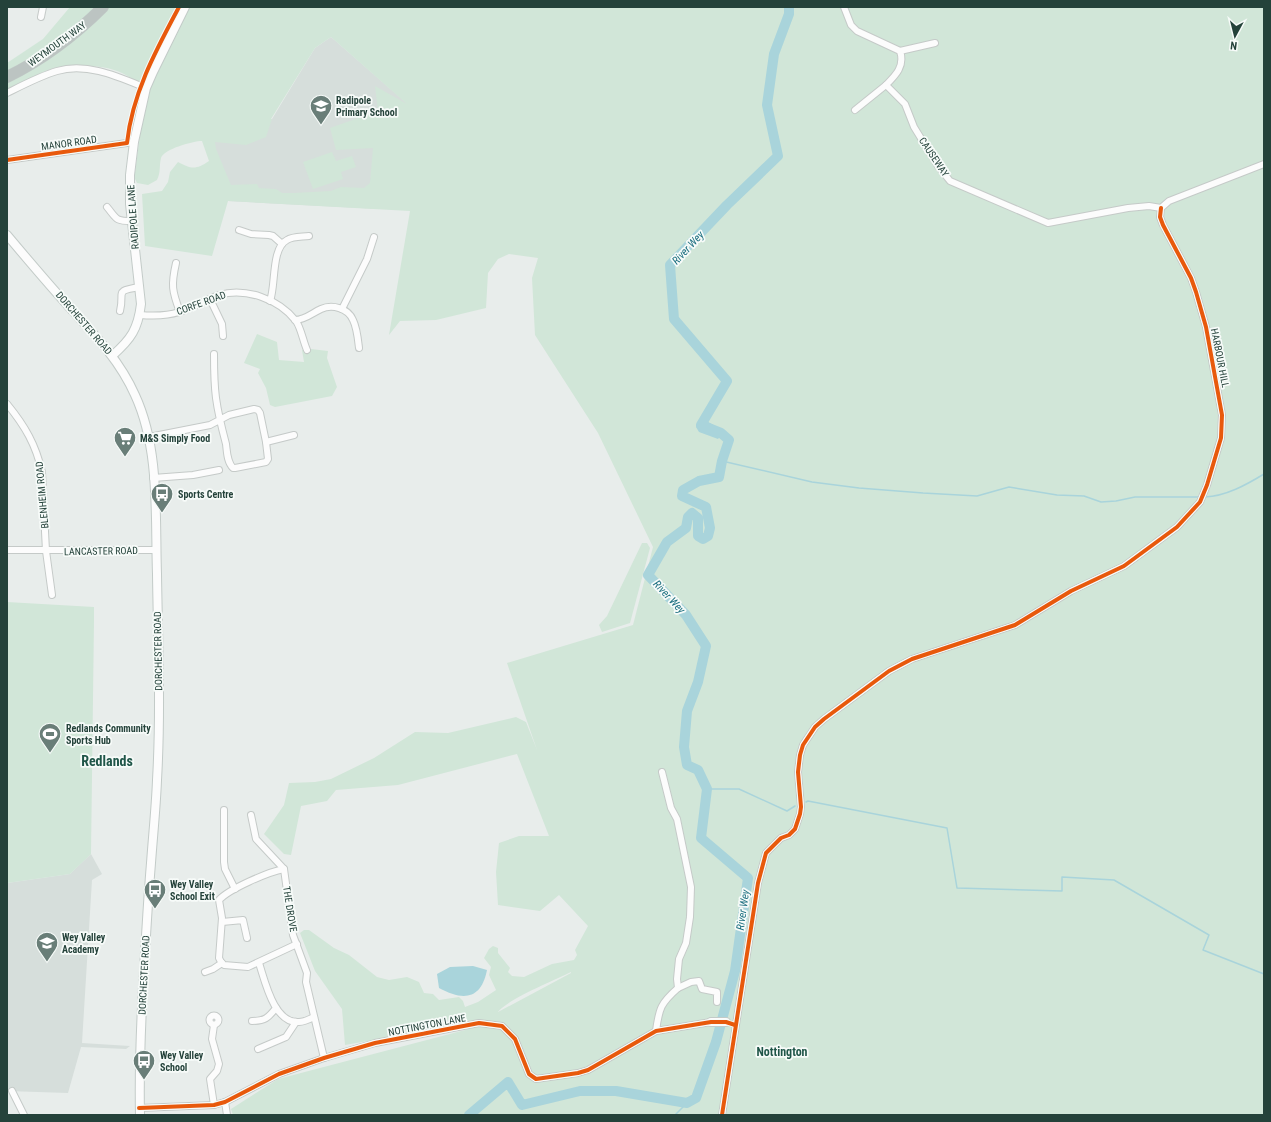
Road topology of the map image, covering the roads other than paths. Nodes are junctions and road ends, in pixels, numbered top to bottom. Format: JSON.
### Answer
{"nodes":[{"id":1,"x":43,"y":7,"type":"edge"},
{"id":2,"x":103,"y":7,"type":"edge"},
{"id":3,"x":185,"y":7,"type":"edge"},
{"id":4,"x":844,"y":7,"type":"edge"},
{"id":5,"x":41,"y":17,"type":"dead end"},
{"id":6,"x":935,"y":43,"type":"dead end"},
{"id":7,"x":900,"y":51,"type":"junction"},
{"id":8,"x":7,"y":77,"type":"edge"},
{"id":9,"x":886,"y":85,"type":"junction"},
{"id":10,"x":146,"y":88,"type":"junction"},
{"id":11,"x":7,"y":93,"type":"edge"},
{"id":12,"x":855,"y":110,"type":"dead end"},
{"id":13,"x":134,"y":142,"type":"junction"},
{"id":14,"x":7,"y":160,"type":"edge"},
{"id":15,"x":1264,"y":164,"type":"edge"},
{"id":16,"x":107,"y":207,"type":"dead end"},
{"id":17,"x":1161,"y":208,"type":"junction"},
{"id":18,"x":131,"y":221,"type":"junction"},
{"id":19,"x":240,"y":230,"type":"dead end"},
{"id":20,"x":7,"y":235,"type":"edge"},
{"id":21,"x":309,"y":236,"type":"dead end"},
{"id":22,"x":374,"y":237,"type":"dead end"},
{"id":23,"x":282,"y":244,"type":"junction"},
{"id":24,"x":176,"y":263,"type":"dead end"},
{"id":25,"x":140,"y":287,"type":"junction"},
{"id":26,"x":210,"y":299,"type":"junction"},
{"id":27,"x":270,"y":301,"type":"junction"},
{"id":28,"x":342,"y":309,"type":"junction"},
{"id":29,"x":120,"y":311,"type":"dead end"},
{"id":30,"x":180,"y":312,"type":"junction"},
{"id":31,"x":140,"y":315,"type":"junction"},
{"id":32,"x":295,"y":320,"type":"junction"},
{"id":33,"x":223,"y":336,"type":"dead end"},
{"id":34,"x":359,"y":348,"type":"dead end"},
{"id":35,"x":307,"y":350,"type":"dead end"},
{"id":36,"x":214,"y":354,"type":"dead end"},
{"id":37,"x":113,"y":356,"type":"junction"},
{"id":38,"x":7,"y":404,"type":"edge"},
{"id":39,"x":220,"y":420,"type":"junction"},
{"id":40,"x":294,"y":435,"type":"dead end"},
{"id":41,"x":149,"y":437,"type":"junction"},
{"id":42,"x":266,"y":442,"type":"junction"},
{"id":43,"x":219,"y":470,"type":"dead end"},
{"id":44,"x":154,"y":478,"type":"junction"},
{"id":45,"x":7,"y":550,"type":"edge"},
{"id":46,"x":156,"y":550,"type":"junction"},
{"id":47,"x":46,"y":551,"type":"junction"},
{"id":48,"x":52,"y":595,"type":"dead end"},
{"id":49,"x":662,"y":772,"type":"dead end"},
{"id":50,"x":224,"y":810,"type":"dead end"},
{"id":51,"x":251,"y":815,"type":"dead end"},
{"id":52,"x":284,"y":869,"type":"junction"},
{"id":53,"x":235,"y":889,"type":"junction"},
{"id":54,"x":222,"y":922,"type":"junction"},
{"id":55,"x":247,"y":938,"type":"dead end"},
{"id":56,"x":297,"y":944,"type":"junction"},
{"id":57,"x":222,"y":963,"type":"junction"},
{"id":58,"x":259,"y":963,"type":"junction"},
{"id":59,"x":205,"y":972,"type":"dead end"},
{"id":60,"x":678,"y":988,"type":"junction"},
{"id":61,"x":717,"y":1002,"type":"dead end"},
{"id":62,"x":276,"y":1008,"type":"junction"},
{"id":63,"x":314,"y":1017,"type":"junction"},
{"id":64,"x":252,"y":1020,"type":"dead end"},
{"id":65,"x":296,"y":1022,"type":"junction"},
{"id":66,"x":711,"y":1022,"type":"joint"},
{"id":67,"x":726,"y":1022,"type":"joint"},
{"id":68,"x":214,"y":1025,"type":"dead end"},
{"id":69,"x":735,"y":1025,"type":"junction"},
{"id":70,"x":656,"y":1031,"type":"junction"},
{"id":71,"x":258,"y":1049,"type":"dead end"},
{"id":72,"x":324,"y":1058,"type":"junction"},
{"id":73,"x":12,"y":1091,"type":"dead end"},
{"id":74,"x":225,"y":1102,"type":"junction"},
{"id":75,"x":214,"y":1105,"type":"junction"},
{"id":76,"x":140,"y":1111,"type":"edge"},
{"id":77,"x":24,"y":1115,"type":"edge"},
{"id":78,"x":227,"y":1115,"type":"edge"},
{"id":79,"x":722,"y":1115,"type":"edge"}],
"edges":[{"from":1,"to":5,"type":"street"},
{"from":2,"to":8,"type":"highway","name":"WEYMOUTH WAY"},
{"from":3,"to":10,"type":"main road","name":"RADIPOLE LANE"},
{"from":4,"to":7,"type":"street"},
{"from":6,"to":7,"type":"street"},
{"from":7,"to":9,"type":"street"},
{"from":9,"to":12,"type":"street"},
{"from":9,"to":17,"type":"street","name":"CAUSEWAY"},
{"from":10,"to":11,"type":"street"},
{"from":10,"to":13,"type":"main road","name":"RADIPOLE LANE"},
{"from":13,"to":14,"type":"street","name":"MANOR ROAD"},
{"from":13,"to":18,"type":"main road","name":"RADIPOLE LANE"},
{"from":15,"to":17,"type":"street"},
{"from":16,"to":18,"type":"street"},
{"from":17,"to":69,"type":"street","name":"HARBOUR HILL"},
{"from":18,"to":25,"type":"main road","name":"RADIPOLE LANE"},
{"from":19,"to":23,"type":"street"},
{"from":20,"to":37,"type":"main road","name":"DORCHESTER ROAD"},
{"from":21,"to":23,"type":"street"},
{"from":22,"to":28,"type":"street"},
{"from":23,"to":27,"type":"street"},
{"from":24,"to":30,"type":"street"},
{"from":25,"to":29,"type":"street"},
{"from":25,"to":31,"type":"main road","name":"RADIPOLE LANE"},
{"from":26,"to":27,"type":"street","name":"CORFE ROAD"},
{"from":26,"to":30,"type":"street","name":"CORFE ROAD"},
{"from":26,"to":33,"type":"street"},
{"from":27,"to":32,"type":"street","name":"CORFE ROAD"},
{"from":28,"to":32,"type":"street"},
{"from":28,"to":34,"type":"street"},
{"from":30,"to":31,"type":"street","name":"CORFE ROAD"},
{"from":31,"to":37,"type":"main road","name":"RADIPOLE LANE"},
{"from":32,"to":35,"type":"street","name":"CORFE ROAD"},
{"from":36,"to":39,"type":"street"},
{"from":37,"to":41,"type":"main road","name":"DORCHESTER ROAD"},
{"from":38,"to":47,"type":"street","name":"BLENHEIM ROAD"},
{"from":39,"to":41,"type":"street"},
{"from":39,"to":42,"type":"street"},
{"from":39,"to":42,"type":"street"},
{"from":40,"to":42,"type":"street"},
{"from":41,"to":44,"type":"main road","name":"DORCHESTER ROAD"},
{"from":43,"to":44,"type":"street"},
{"from":44,"to":46,"type":"main road","name":"DORCHESTER ROAD"},
{"from":45,"to":47,"type":"street","name":"LANCASTER ROAD"},
{"from":46,"to":47,"type":"street","name":"LANCASTER ROAD"},
{"from":46,"to":76,"type":"main road","name":"DORCHESTER ROAD"},
{"from":47,"to":48,"type":"street","name":"BLENHEIM ROAD"},
{"from":49,"to":60,"type":"street"},
{"from":50,"to":53,"type":"street"},
{"from":51,"to":52,"type":"street"},
{"from":52,"to":53,"type":"street"},
{"from":52,"to":56,"type":"street","name":"THE DROVE"},
{"from":53,"to":54,"type":"street"},
{"from":54,"to":55,"type":"street"},
{"from":54,"to":57,"type":"street"},
{"from":56,"to":58,"type":"street"},
{"from":56,"to":63,"type":"street","name":"THE DROVE"},
{"from":57,"to":58,"type":"street"},
{"from":57,"to":59,"type":"street"},
{"from":58,"to":62,"type":"street"},
{"from":60,"to":61,"type":"street"},
{"from":60,"to":70,"type":"street"},
{"from":62,"to":64,"type":"street"},
{"from":62,"to":65,"type":"street"},
{"from":63,"to":65,"type":"street"},
{"from":63,"to":72,"type":"street","name":"THE DROVE"},
{"from":65,"to":71,"type":"street"},
{"from":66,"to":67,"type":"main road"},
{"from":66,"to":70,"type":"street","name":"NOTTINGTON LANE"},
{"from":67,"to":69,"type":"street"},
{"from":68,"to":75,"type":"street"},
{"from":69,"to":79,"type":"street"},
{"from":70,"to":72,"type":"street","name":"NOTTINGTON LANE"},
{"from":72,"to":74,"type":"street","name":"NOTTINGTON LANE"},
{"from":73,"to":77,"type":"street"},
{"from":74,"to":75,"type":"street","name":"NOTTINGTON LANE"},
{"from":74,"to":78,"type":"street"},
{"from":75,"to":76,"type":"street","name":"NOTTINGTON LANE"}]}
